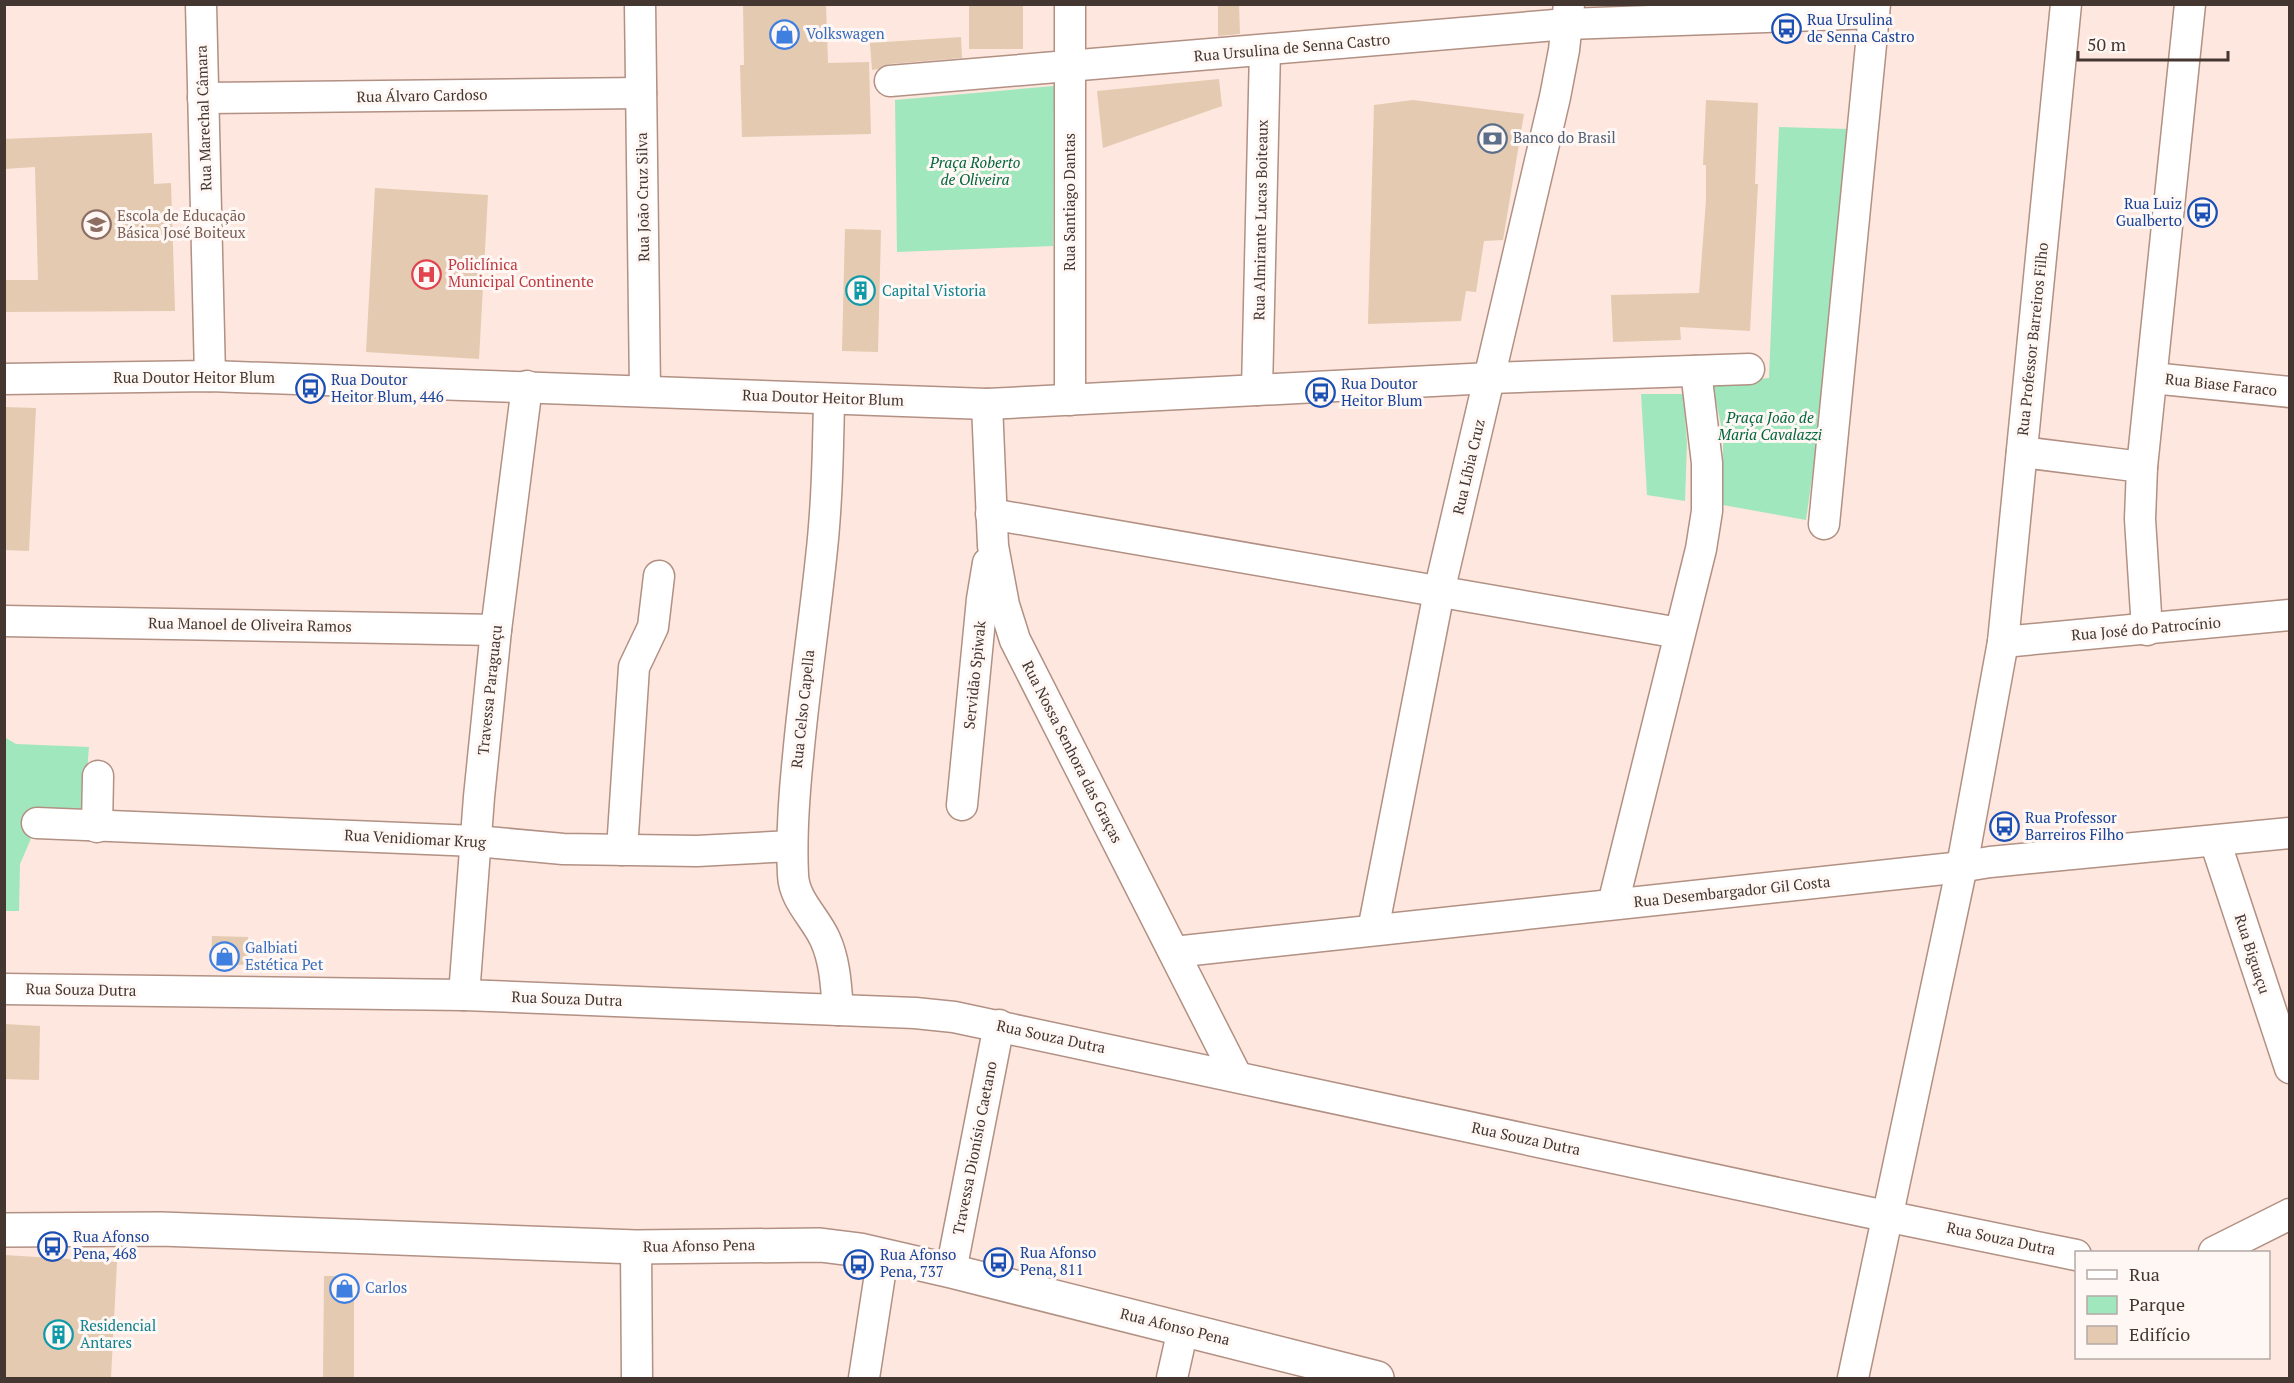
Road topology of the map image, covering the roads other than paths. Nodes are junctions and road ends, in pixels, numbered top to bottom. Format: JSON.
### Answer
{"nodes":[{"id":1,"x":201,"y":4,"type":"edge"},
{"id":2,"x":640,"y":4,"type":"edge"},
{"id":3,"x":1070,"y":4,"type":"edge"},
{"id":4,"x":2066,"y":4,"type":"edge"},
{"id":5,"x":2190,"y":4,"type":"edge"},
{"id":6,"x":1811,"y":9,"type":"edge"},
{"id":7,"x":1874,"y":9,"type":"edge"},
{"id":8,"x":1568,"y":14,"type":"edge"},
{"id":9,"x":1265,"y":50,"type":"junction"},
{"id":10,"x":1071,"y":66,"type":"junction"},
{"id":11,"x":890,"y":81,"type":"dead end"},
{"id":12,"x":641,"y":93,"type":"junction"},
{"id":13,"x":203,"y":98,"type":"junction"},
{"id":14,"x":1749,"y":369,"type":"dead end"},
{"id":15,"x":1696,"y":371,"type":"junction"},
{"id":16,"x":210,"y":376,"type":"junction"},
{"id":17,"x":1490,"y":378,"type":"junction"},
{"id":18,"x":2152,"y":378,"type":"junction"},
{"id":19,"x":4,"y":379,"type":"edge"},
{"id":20,"x":527,"y":386,"type":"junction"},
{"id":21,"x":645,"y":390,"type":"junction"},
{"id":22,"x":1257,"y":390,"type":"junction"},
{"id":23,"x":2289,"y":392,"type":"edge"},
{"id":24,"x":829,"y":400,"type":"junction"},
{"id":25,"x":1070,"y":400,"type":"junction"},
{"id":26,"x":987,"y":404,"type":"junction"},
{"id":27,"x":2022,"y":452,"type":"junction"},
{"id":28,"x":2142,"y":466,"type":"junction"},
{"id":29,"x":992,"y":514,"type":"junction"},
{"id":30,"x":1824,"y":524,"type":"dead end"},
{"id":31,"x":993,"y":546,"type":"junction"},
{"id":32,"x":659,"y":576,"type":"dead end"},
{"id":33,"x":1439,"y":592,"type":"junction"},
{"id":34,"x":2289,"y":615,"type":"edge"},
{"id":35,"x":4,"y":621,"type":"edge"},
{"id":36,"x":496,"y":630,"type":"junction"},
{"id":37,"x":2147,"y":630,"type":"junction"},
{"id":38,"x":1679,"y":633,"type":"junction"},
{"id":39,"x":2003,"y":642,"type":"junction"},
{"id":40,"x":98,"y":776,"type":"dead end"},
{"id":41,"x":962,"y":805,"type":"dead end"},
{"id":42,"x":37,"y":823,"type":"dead end"},
{"id":43,"x":97,"y":827,"type":"junction"},
{"id":44,"x":2289,"y":833,"type":"edge"},
{"id":45,"x":476,"y":841,"type":"junction"},
{"id":46,"x":2215,"y":841,"type":"junction"},
{"id":47,"x":792,"y":846,"type":"junction"},
{"id":48,"x":622,"y":850,"type":"junction"},
{"id":49,"x":1962,"y":866,"type":"junction"},
{"id":50,"x":1613,"y":904,"type":"junction"},
{"id":51,"x":1373,"y":930,"type":"junction"},
{"id":52,"x":1174,"y":952,"type":"junction"},
{"id":53,"x":4,"y":988,"type":"edge"},
{"id":54,"x":464,"y":995,"type":"junction"},
{"id":55,"x":838,"y":1010,"type":"junction"},
{"id":56,"x":999,"y":1025,"type":"junction"},
{"id":57,"x":2289,"y":1068,"type":"edge"},
{"id":58,"x":1238,"y":1077,"type":"junction"},
{"id":59,"x":2289,"y":1214,"type":"edge"},
{"id":60,"x":1888,"y":1216,"type":"junction"},
{"id":61,"x":4,"y":1230,"type":"edge"},
{"id":62,"x":636,"y":1247,"type":"junction"},
{"id":63,"x":2216,"y":1251,"type":"edge"},
{"id":64,"x":2075,"y":1255,"type":"edge"},
{"id":65,"x":883,"y":1256,"type":"junction"},
{"id":66,"x":951,"y":1271,"type":"junction"},
{"id":67,"x":1183,"y":1329,"type":"junction"},
{"id":68,"x":637,"y":1378,"type":"edge"},
{"id":69,"x":864,"y":1378,"type":"edge"},
{"id":70,"x":1172,"y":1378,"type":"edge"},
{"id":71,"x":1377,"y":1378,"type":"edge"},
{"id":72,"x":1854,"y":1378,"type":"edge"}],
"edges":[{"from":1,"to":13,"type":"street","name":"Rua Marechal Câmara"},
{"from":2,"to":12,"type":"street","name":"Rua João Cruz Silva"},
{"from":3,"to":10,"type":"street","name":"Rua Santiago Dantas"},
{"from":4,"to":27,"type":"street","name":"Rua Professor Barreiros Filho"},
{"from":5,"to":18,"type":"street"},
{"from":6,"to":7,"type":"street","name":"Rua Ursulina de Senna Castro"},
{"from":6,"to":8,"type":"street","name":"Rua Ursulina de Senna Castro"},
{"from":7,"to":30,"type":"street"},
{"from":8,"to":9,"type":"street","name":"Rua Ursulina de Senna Castro"},
{"from":8,"to":17,"type":"street","name":"Rua Líbia Cruz"},
{"from":9,"to":10,"type":"street","name":"Rua Ursulina de Senna Castro"},
{"from":9,"to":22,"type":"street","name":"Rua Almirante Lucas Boiteaux"},
{"from":10,"to":11,"type":"street","name":"Rua Ursulina de Senna Castro"},
{"from":10,"to":25,"type":"street","name":"Rua Santiago Dantas"},
{"from":12,"to":13,"type":"street","name":"Rua Álvaro Cardoso"},
{"from":12,"to":21,"type":"street","name":"Rua João Cruz Silva"},
{"from":13,"to":16,"type":"street","name":"Rua Marechal Câmara"},
{"from":14,"to":15,"type":"street","name":"Rua Doutor Heitor Blum"},
{"from":15,"to":17,"type":"street","name":"Rua Doutor Heitor Blum"},
{"from":15,"to":38,"type":"street"},
{"from":16,"to":19,"type":"street","name":"Rua Doutor Heitor Blum"},
{"from":16,"to":20,"type":"street","name":"Rua Doutor Heitor Blum"},
{"from":17,"to":22,"type":"street","name":"Rua Doutor Heitor Blum"},
{"from":17,"to":33,"type":"street","name":"Rua Líbia Cruz"},
{"from":18,"to":23,"type":"street","name":"Rua Biase Faraco"},
{"from":18,"to":28,"type":"street"},
{"from":20,"to":21,"type":"street","name":"Rua Doutor Heitor Blum"},
{"from":20,"to":36,"type":"street","name":"Travessa Paraguaçu"},
{"from":21,"to":24,"type":"street","name":"Rua Doutor Heitor Blum"},
{"from":22,"to":25,"type":"street","name":"Rua Doutor Heitor Blum"},
{"from":24,"to":26,"type":"street","name":"Rua Doutor Heitor Blum"},
{"from":24,"to":47,"type":"street","name":"Rua Celso Capella"},
{"from":25,"to":26,"type":"street","name":"Rua Doutor Heitor Blum"},
{"from":26,"to":29,"type":"street","name":"Rua Nossa Senhora das Graças"},
{"from":27,"to":28,"type":"street"},
{"from":27,"to":39,"type":"street","name":"Rua Professor Barreiros Filho"},
{"from":28,"to":37,"type":"street"},
{"from":29,"to":31,"type":"street","name":"Rua Nossa Senhora das Graças"},
{"from":29,"to":33,"type":"street"},
{"from":31,"to":41,"type":"street","name":"Servidão Spiwak"},
{"from":31,"to":52,"type":"street","name":"Rua Nossa Senhora das Graças"},
{"from":32,"to":48,"type":"street"},
{"from":33,"to":38,"type":"street"},
{"from":33,"to":51,"type":"street","name":"Rua Líbia Cruz"},
{"from":34,"to":37,"type":"street","name":"Rua José do Patrocínio"},
{"from":35,"to":36,"type":"street","name":"Rua Manoel de Oliveira Ramos"},
{"from":36,"to":45,"type":"street","name":"Travessa Paraguaçu"},
{"from":37,"to":39,"type":"street","name":"Rua José do Patrocínio"},
{"from":38,"to":50,"type":"street"},
{"from":39,"to":49,"type":"street","name":"Rua Professor Barreiros Filho"},
{"from":40,"to":43,"type":"street"},
{"from":42,"to":43,"type":"street","name":"Rua Venidiomar Krug"},
{"from":43,"to":45,"type":"street","name":"Rua Venidiomar Krug"},
{"from":44,"to":46,"type":"street","name":"Rua Desembargador Gil Costa"},
{"from":45,"to":48,"type":"street","name":"Rua Venidiomar Krug"},
{"from":45,"to":54,"type":"street","name":"Travessa Paraguaçu"},
{"from":46,"to":49,"type":"street","name":"Rua Desembargador Gil Costa"},
{"from":46,"to":57,"type":"street","name":"Rua Biguaçu"},
{"from":47,"to":48,"type":"street","name":"Rua Venidiomar Krug"},
{"from":47,"to":55,"type":"street","name":"Rua Celso Capella"},
{"from":49,"to":50,"type":"street","name":"Rua Desembargador Gil Costa"},
{"from":49,"to":60,"type":"street","name":"Rua Professor Barreiros Filho"},
{"from":50,"to":51,"type":"street","name":"Rua Desembargador Gil Costa"},
{"from":51,"to":52,"type":"street","name":"Rua Desembargador Gil Costa"},
{"from":52,"to":58,"type":"street","name":"Rua Nossa Senhora das Graças"},
{"from":53,"to":54,"type":"street","name":"Rua Souza Dutra"},
{"from":54,"to":55,"type":"street","name":"Rua Souza Dutra"},
{"from":55,"to":56,"type":"street","name":"Rua Souza Dutra"},
{"from":56,"to":58,"type":"street","name":"Rua Souza Dutra"},
{"from":56,"to":66,"type":"street","name":"Travessa Dionísio Caetano"},
{"from":58,"to":60,"type":"street","name":"Rua Souza Dutra"},
{"from":59,"to":63,"type":"street"},
{"from":60,"to":64,"type":"street","name":"Rua Souza Dutra"},
{"from":60,"to":72,"type":"street","name":"Rua Professor Barreiros Filho"},
{"from":61,"to":62,"type":"main road","name":"Rua Afonso Pena"},
{"from":62,"to":65,"type":"main road","name":"Rua Afonso Pena"},
{"from":62,"to":68,"type":"street"},
{"from":65,"to":66,"type":"main road","name":"Rua Afonso Pena"},
{"from":65,"to":69,"type":"street"},
{"from":66,"to":67,"type":"main road","name":"Rua Afonso Pena"},
{"from":67,"to":70,"type":"street"},
{"from":67,"to":71,"type":"main road","name":"Rua Afonso Pena"}]}
